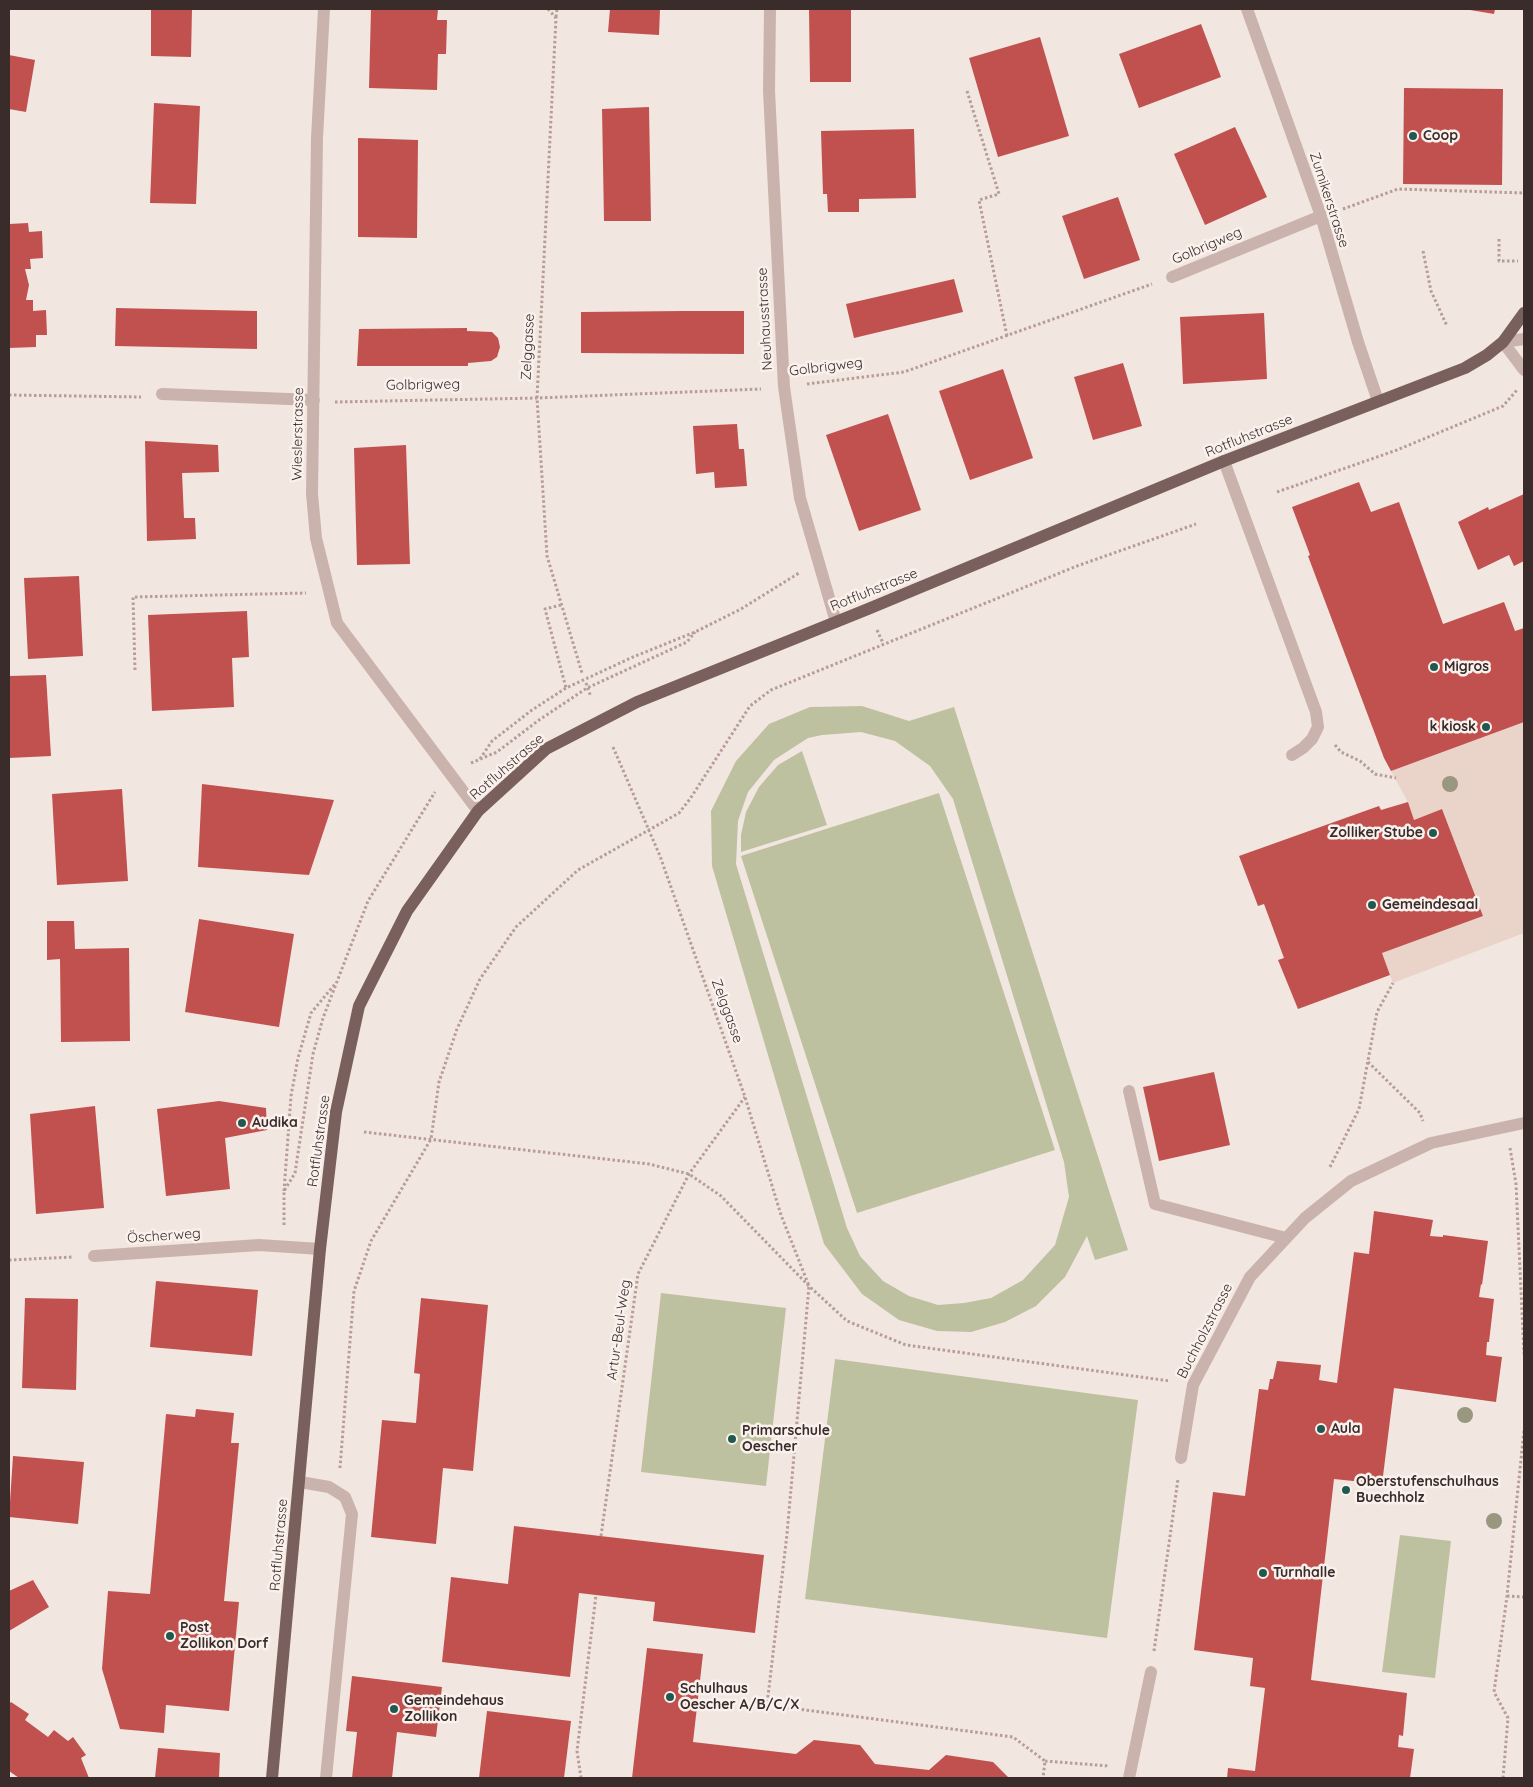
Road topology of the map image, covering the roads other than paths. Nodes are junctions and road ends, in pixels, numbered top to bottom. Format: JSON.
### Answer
{"nodes":[{"id":1,"x":324,"y":9,"type":"edge"},
{"id":2,"x":770,"y":9,"type":"edge"},
{"id":3,"x":1247,"y":9,"type":"edge"},
{"id":4,"x":1321,"y":216,"type":"junction"},
{"id":5,"x":1172,"y":277,"type":"road end"},
{"id":6,"x":1524,"y":313,"type":"edge"},
{"id":7,"x":1524,"y":339,"type":"edge"},
{"id":8,"x":1503,"y":342,"type":"junction"},
{"id":9,"x":1524,"y":370,"type":"edge"},
{"id":10,"x":162,"y":394,"type":"road end"},
{"id":11,"x":314,"y":400,"type":"junction"},
{"id":12,"x":1378,"y":401,"type":"junction"},
{"id":13,"x":1224,"y":461,"type":"junction"},
{"id":14,"x":836,"y":622,"type":"junction"},
{"id":15,"x":1292,"y":755,"type":"dead end"},
{"id":16,"x":478,"y":811,"type":"junction"},
{"id":17,"x":1129,"y":1091,"type":"dead end"},
{"id":18,"x":1524,"y":1123,"type":"edge"},
{"id":19,"x":1286,"y":1238,"type":"junction"},
{"id":20,"x":320,"y":1249,"type":"junction"},
{"id":21,"x":94,"y":1256,"type":"road end"},
{"id":22,"x":1181,"y":1458,"type":"road end"},
{"id":23,"x":300,"y":1482,"type":"junction"},
{"id":24,"x":1151,"y":1672,"type":"road end"},
{"id":25,"x":1131,"y":1773,"type":"edge"},
{"id":26,"x":272,"y":1778,"type":"edge"},
{"id":27,"x":326,"y":1778,"type":"edge"}],
"edges":[{"from":1,"to":11,"type":"street","name":"Wieslerstrasse"},
{"from":2,"to":14,"type":"street","name":"Neuhausstrasse"},
{"from":3,"to":4,"type":"street","name":"Zumikerstrasse"},
{"from":4,"to":5,"type":"street","name":"Golbrigweg"},
{"from":4,"to":12,"type":"street","name":"Zumikerstrasse"},
{"from":6,"to":8,"type":"main road","name":"Rotfluhstrasse"},
{"from":7,"to":8,"type":"street"},
{"from":8,"to":9,"type":"street"},
{"from":8,"to":12,"type":"main road","name":"Rotfluhstrasse"},
{"from":10,"to":11,"type":"street"},
{"from":11,"to":16,"type":"street","name":"Wieslerstrasse"},
{"from":12,"to":13,"type":"main road","name":"Rotfluhstrasse"},
{"from":13,"to":14,"type":"main road","name":"Rotfluhstrasse"},
{"from":13,"to":15,"type":"street"},
{"from":14,"to":16,"type":"main road","name":"Rotfluhstrasse"},
{"from":16,"to":20,"type":"main road","name":"Rotfluhstrasse"},
{"from":17,"to":19,"type":"street"},
{"from":18,"to":19,"type":"street","name":"Buchholzstrasse"},
{"from":19,"to":22,"type":"street","name":"Buchholzstrasse"},
{"from":20,"to":21,"type":"street","name":"Öscherweg"},
{"from":20,"to":23,"type":"main road","name":"Rotfluhstrasse"},
{"from":23,"to":26,"type":"main road","name":"Rotfluhstrasse"},
{"from":23,"to":27,"type":"street"},
{"from":24,"to":25,"type":"street"}]}
